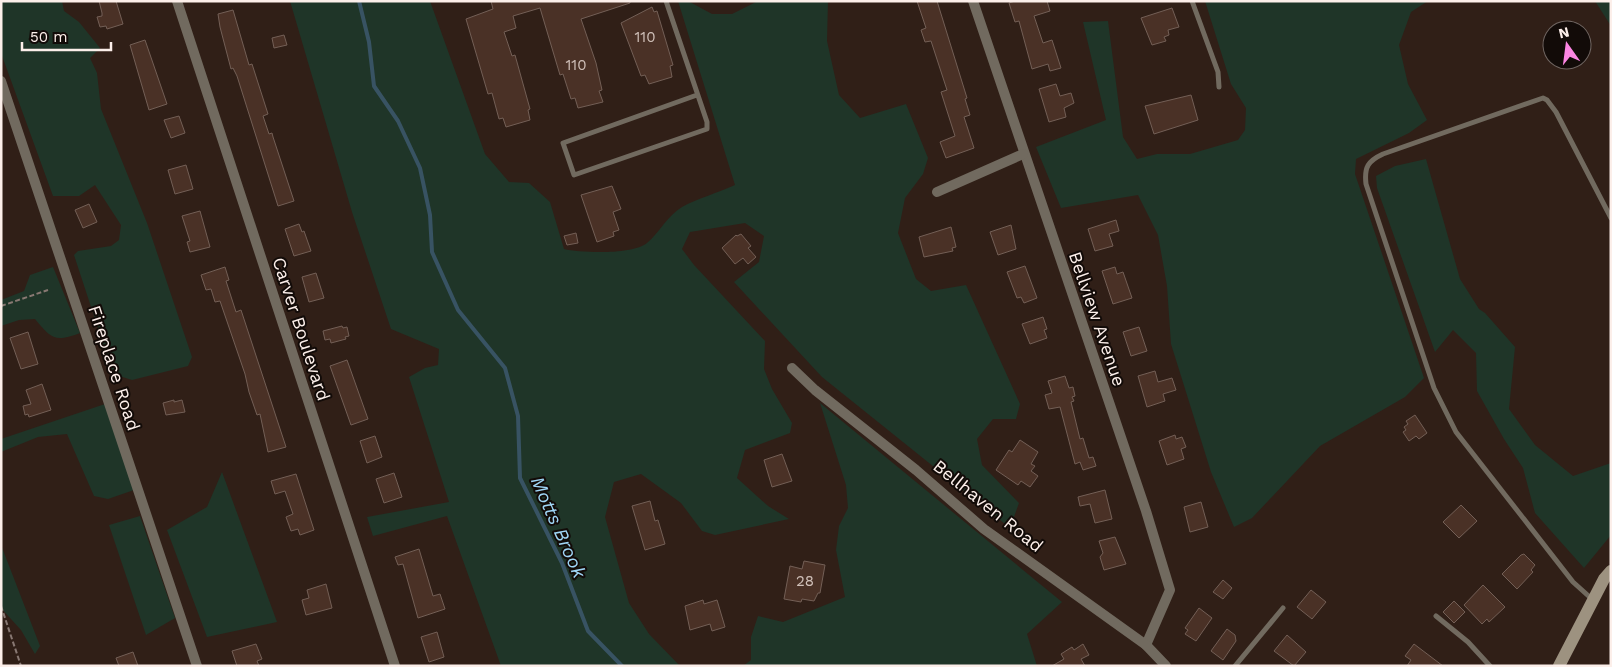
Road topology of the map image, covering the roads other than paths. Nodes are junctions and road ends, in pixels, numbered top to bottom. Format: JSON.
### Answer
{"nodes":[{"id":1,"x":177,"y":1,"type":"edge"},
{"id":2,"x":666,"y":1,"type":"edge"},
{"id":3,"x":973,"y":1,"type":"edge"},
{"id":4,"x":1192,"y":1,"type":"edge"},
{"id":5,"x":1,"y":80,"type":"edge"},
{"id":6,"x":1219,"y":87,"type":"dead end"},
{"id":7,"x":698,"y":95,"type":"junction"},
{"id":8,"x":1023,"y":154,"type":"junction"},
{"id":9,"x":936,"y":192,"type":"dead end"},
{"id":10,"x":1611,"y":218,"type":"edge"},
{"id":11,"x":792,"y":368,"type":"dead end"},
{"id":12,"x":1611,"y":571,"type":"edge"},
{"id":13,"x":1593,"y":600,"type":"junction"},
{"id":14,"x":1283,"y":608,"type":"dead end"},
{"id":15,"x":1436,"y":616,"type":"dead end"},
{"id":16,"x":1146,"y":645,"type":"junction"},
{"id":17,"x":197,"y":666,"type":"edge"},
{"id":18,"x":395,"y":666,"type":"edge"},
{"id":19,"x":1166,"y":666,"type":"edge"},
{"id":20,"x":1235,"y":666,"type":"edge"},
{"id":21,"x":1490,"y":666,"type":"edge"},
{"id":22,"x":1559,"y":666,"type":"edge"}],
"edges":[{"from":1,"to":18,"type":"street","name":"Carver Boulevard"},
{"from":2,"to":7,"type":"lane"},
{"from":3,"to":8,"type":"street","name":"Bellview Avenue"},
{"from":4,"to":6,"type":"lane"},
{"from":5,"to":17,"type":"street","name":"Fireplace Road"},
{"from":7,"to":7,"type":"lane"},
{"from":8,"to":9,"type":"street"},
{"from":8,"to":16,"type":"street","name":"Bellview Avenue"},
{"from":10,"to":13,"type":"lane"},
{"from":11,"to":16,"type":"street","name":"Bellhaven Road"},
{"from":12,"to":13,"type":"main road"},
{"from":13,"to":22,"type":"main road"},
{"from":14,"to":20,"type":"lane"},
{"from":15,"to":21,"type":"lane"},
{"from":16,"to":19,"type":"street","name":"Bellhaven Road"}]}
